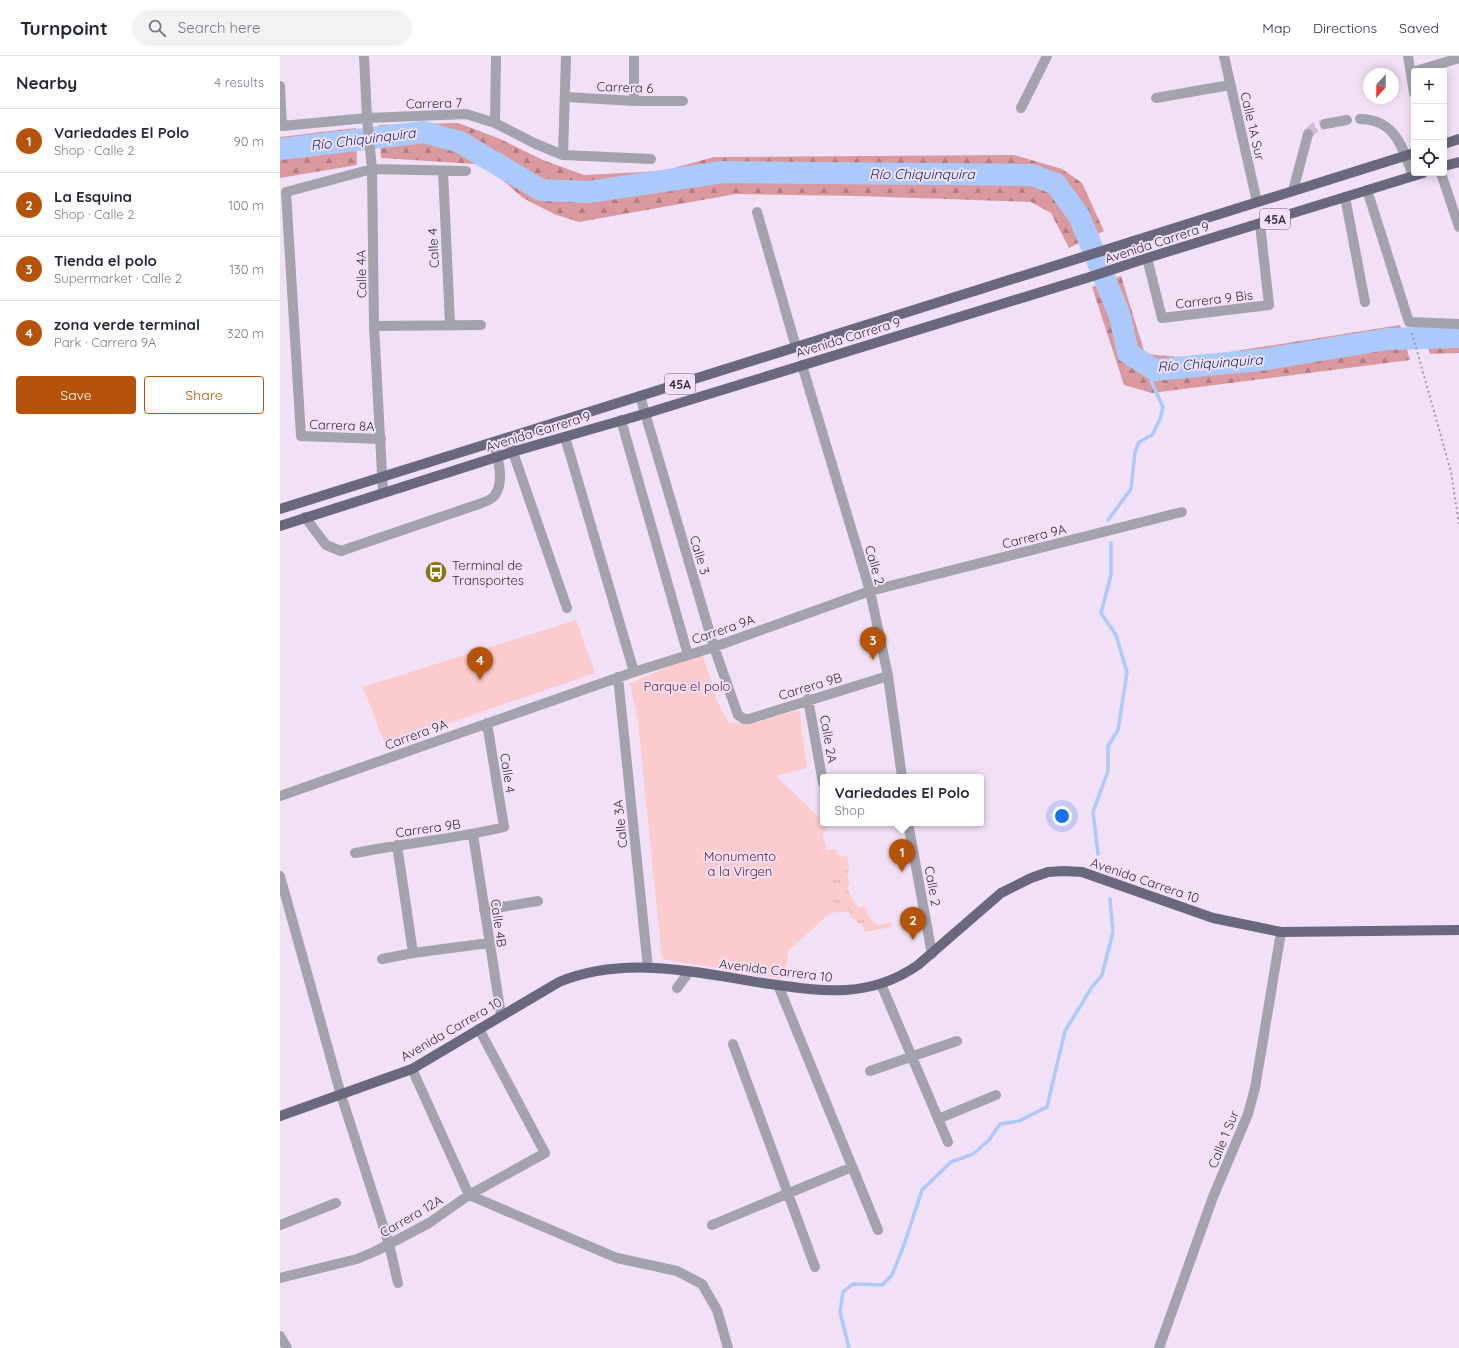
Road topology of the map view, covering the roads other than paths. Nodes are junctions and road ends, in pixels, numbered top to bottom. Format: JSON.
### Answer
{"nodes":[{"id":1,"x":364,"y":56,"type":"edge"},
{"id":2,"x":496,"y":56,"type":"edge"},
{"id":3,"x":566,"y":56,"type":"edge"},
{"id":4,"x":634,"y":56,"type":"edge"},
{"id":5,"x":1047,"y":56,"type":"edge"},
{"id":6,"x":1224,"y":56,"type":"edge"},
{"id":7,"x":1408,"y":56,"type":"edge"},
{"id":8,"x":1459,"y":58,"type":"edge"},
{"id":9,"x":1412,"y":68,"type":"edge"},
{"id":10,"x":1427,"y":68,"type":"edge"},
{"id":11,"x":1230,"y":85,"type":"junction"},
{"id":12,"x":280,"y":86,"type":"edge"},
{"id":13,"x":566,"y":97,"type":"junction"},
{"id":14,"x":1156,"y":98,"type":"dead end"},
{"id":15,"x":634,"y":101,"type":"junction"},
{"id":16,"x":683,"y":101,"type":"dead end"},
{"id":17,"x":1021,"y":108,"type":"dead end"},
{"id":18,"x":1360,"y":119,"type":"dead end"},
{"id":19,"x":1347,"y":120,"type":"dead end"},
{"id":20,"x":495,"y":122,"type":"junction"},
{"id":21,"x":368,"y":123,"type":"junction"},
{"id":22,"x":1324,"y":124,"type":"tunnel mouth"},
{"id":23,"x":1308,"y":134,"type":"tunnel mouth"},
{"id":24,"x":1459,"y":139,"type":"edge"},
{"id":25,"x":1447,"y":143,"type":"edge"},
{"id":26,"x":1410,"y":154,"type":"edge"},
{"id":27,"x":564,"y":155,"type":"junction"},
{"id":28,"x":651,"y":159,"type":"dead end"},
{"id":29,"x":1459,"y":162,"type":"edge"},
{"id":30,"x":1447,"y":165,"type":"edge"},
{"id":31,"x":372,"y":169,"type":"junction"},
{"id":32,"x":443,"y":171,"type":"junction"},
{"id":33,"x":466,"y":171,"type":"dead end"},
{"id":34,"x":1413,"y":176,"type":"edge"},
{"id":35,"x":1442,"y":176,"type":"edge"},
{"id":36,"x":1367,"y":190,"type":"junction"},
{"id":37,"x":1293,"y":191,"type":"junction"},
{"id":38,"x":1345,"y":197,"type":"junction"},
{"id":39,"x":1257,"y":202,"type":"junction"},
{"id":40,"x":757,"y":212,"type":"dead end"},
{"id":41,"x":1260,"y":224,"type":"junction"},
{"id":42,"x":1459,"y":227,"type":"edge"},
{"id":43,"x":1147,"y":258,"type":"junction"},
{"id":44,"x":1365,"y":302,"type":"dead end"},
{"id":45,"x":450,"y":324,"type":"junction"},
{"id":46,"x":1459,"y":324,"type":"edge"},
{"id":47,"x":481,"y":325,"type":"dead end"},
{"id":48,"x":374,"y":326,"type":"junction"},
{"id":49,"x":796,"y":347,"type":"junction"},
{"id":50,"x":802,"y":365,"type":"junction"},
{"id":51,"x":640,"y":396,"type":"junction"},
{"id":52,"x":644,"y":414,"type":"junction"},
{"id":53,"x":621,"y":420,"type":"junction"},
{"id":54,"x":565,"y":437,"type":"junction"},
{"id":55,"x":508,"y":438,"type":"junction"},
{"id":56,"x":381,"y":439,"type":"junction"},
{"id":57,"x":493,"y":442,"type":"junction"},
{"id":58,"x":512,"y":452,"type":"junction"},
{"id":59,"x":498,"y":457,"type":"junction"},
{"id":60,"x":382,"y":477,"type":"junction"},
{"id":61,"x":383,"y":492,"type":"junction"},
{"id":62,"x":280,"y":509,"type":"edge"},
{"id":63,"x":1182,"y":512,"type":"dead end"},
{"id":64,"x":305,"y":517,"type":"junction"},
{"id":65,"x":280,"y":526,"type":"edge"},
{"id":66,"x":870,"y":591,"type":"junction"},
{"id":67,"x":567,"y":608,"type":"dead end"},
{"id":68,"x":714,"y":647,"type":"junction"},
{"id":69,"x":688,"y":655,"type":"junction"},
{"id":70,"x":634,"y":672,"type":"junction"},
{"id":71,"x":888,"y":676,"type":"junction"},
{"id":72,"x":618,"y":678,"type":"junction"},
{"id":73,"x":808,"y":699,"type":"junction"},
{"id":74,"x":741,"y":718,"type":"joint"},
{"id":75,"x":487,"y":723,"type":"junction"},
{"id":76,"x":821,"y":774,"type":"edge"},
{"id":77,"x":902,"y":774,"type":"edge"},
{"id":78,"x":280,"y":796,"type":"edge"},
{"id":79,"x":909,"y":826,"type":"edge"},
{"id":80,"x":504,"y":828,"type":"joint"},
{"id":81,"x":473,"y":835,"type":"junction"},
{"id":82,"x":397,"y":845,"type":"junction"},
{"id":83,"x":356,"y":853,"type":"dead end"},
{"id":84,"x":280,"y":876,"type":"edge"},
{"id":85,"x":538,"y":900,"type":"dead end"},
{"id":86,"x":484,"y":910,"type":"junction"},
{"id":87,"x":1459,"y":930,"type":"edge"},
{"id":88,"x":1281,"y":932,"type":"junction"},
{"id":89,"x":489,"y":943,"type":"junction"},
{"id":90,"x":413,"y":953,"type":"junction"},
{"id":91,"x":932,"y":954,"type":"junction"},
{"id":92,"x":382,"y":958,"type":"dead end"},
{"id":93,"x":648,"y":968,"type":"junction"},
{"id":94,"x":689,"y":972,"type":"junction"},
{"id":95,"x":881,"y":984,"type":"junction"},
{"id":96,"x":778,"y":985,"type":"junction"},
{"id":97,"x":677,"y":988,"type":"dead end"},
{"id":98,"x":501,"y":1015,"type":"junction"},
{"id":99,"x":479,"y":1028,"type":"junction"},
{"id":100,"x":957,"y":1041,"type":"dead end"},
{"id":101,"x":733,"y":1044,"type":"dead end"},
{"id":102,"x":912,"y":1058,"type":"junction"},
{"id":103,"x":412,"y":1069,"type":"junction"},
{"id":104,"x":870,"y":1071,"type":"dead end"},
{"id":105,"x":341,"y":1095,"type":"junction"},
{"id":106,"x":996,"y":1095,"type":"dead end"},
{"id":107,"x":280,"y":1116,"type":"edge"},
{"id":108,"x":938,"y":1119,"type":"junction"},
{"id":109,"x":948,"y":1142,"type":"dead end"},
{"id":110,"x":852,"y":1167,"type":"junction"},
{"id":111,"x":788,"y":1194,"type":"junction"},
{"id":112,"x":469,"y":1195,"type":"junction"},
{"id":113,"x":336,"y":1203,"type":"dead end"},
{"id":114,"x":280,"y":1225,"type":"edge"},
{"id":115,"x":712,"y":1225,"type":"dead end"},
{"id":116,"x":878,"y":1230,"type":"dead end"},
{"id":117,"x":389,"y":1244,"type":"junction"},
{"id":118,"x":816,"y":1268,"type":"dead end"},
{"id":119,"x":280,"y":1278,"type":"edge"},
{"id":120,"x":398,"y":1283,"type":"dead end"},
{"id":121,"x":280,"y":1336,"type":"edge"},
{"id":122,"x":287,"y":1348,"type":"edge"},
{"id":123,"x":728,"y":1348,"type":"edge"},
{"id":124,"x":1159,"y":1348,"type":"edge"}],
"edges":[{"from":1,"to":21,"type":"street","name":"Calle 4A"},
{"from":2,"to":20,"type":"street"},
{"from":3,"to":13,"type":"street"},
{"from":4,"to":15,"type":"street"},
{"from":5,"to":17,"type":"street"},
{"from":6,"to":11,"type":"street","name":"Calle 1A Sur"},
{"from":7,"to":9,"type":"street"},
{"from":8,"to":10,"type":"street"},
{"from":11,"to":14,"type":"street"},
{"from":11,"to":39,"type":"street","name":"Calle 1A Sur"},
{"from":12,"to":21,"type":"street","name":"Carrera 7"},
{"from":13,"to":15,"type":"street","name":"Carrera 6"},
{"from":13,"to":27,"type":"street"},
{"from":15,"to":16,"type":"street","name":"Carrera 6"},
{"from":18,"to":26,"type":"street"},
{"from":19,"to":22,"type":"street"},
{"from":20,"to":21,"type":"street","name":"Carrera 7"},
{"from":20,"to":27,"type":"street","name":"Carrera 7"},
{"from":21,"to":31,"type":"street","name":"Calle 4A"},
{"from":23,"to":37,"type":"street"},
{"from":24,"to":25,"type":"main road"},
{"from":26,"to":37,"type":"main road","name":"Avenida Carrera 9","number":"45A"},
{"from":27,"to":28,"type":"street","name":"Carrera 7"},
{"from":29,"to":30,"type":"main road"},
{"from":31,"to":32,"type":"street"},
{"from":31,"to":48,"type":"street","name":"Calle 4A"},
{"from":31,"to":56,"type":"street","name":"Carrera 8A"},
{"from":32,"to":33,"type":"street"},
{"from":32,"to":45,"type":"street","name":"Calle 4"},
{"from":34,"to":36,"type":"main road","name":"Avenida Carrera 9","number":"45A"},
{"from":35,"to":42,"type":"street"},
{"from":36,"to":38,"type":"main road","name":"Avenida Carrera 9","number":"45A"},
{"from":36,"to":46,"type":"street"},
{"from":37,"to":39,"type":"main road","name":"Avenida Carrera 9","number":"45A"},
{"from":38,"to":41,"type":"main road","name":"Avenida Carrera 9","number":"45A"},
{"from":38,"to":44,"type":"street"},
{"from":39,"to":49,"type":"main road","name":"Avenida Carrera 9","number":"45A"},
{"from":40,"to":49,"type":"street"},
{"from":41,"to":43,"type":"main road","name":"Avenida Carrera 9","number":"45A"},
{"from":41,"to":43,"type":"street","name":"Carrera 9 Bis"},
{"from":43,"to":50,"type":"main road","name":"Avenida Carrera 9","number":"45A"},
{"from":45,"to":47,"type":"street"},
{"from":45,"to":48,"type":"street"},
{"from":48,"to":56,"type":"street","name":"Calle 4A"},
{"from":49,"to":51,"type":"main road","name":"Avenida Carrera 9","number":"45A"},
{"from":50,"to":52,"type":"main road","name":"Avenida Carrera 9","number":"45A"},
{"from":50,"to":66,"type":"street","name":"Calle 2"},
{"from":51,"to":52,"type":"street","name":"Calle 3"},
{"from":51,"to":55,"type":"main road","name":"Avenida Carrera 9","number":"45A"},
{"from":52,"to":53,"type":"main road","name":"Avenida Carrera 9","number":"45A"},
{"from":52,"to":68,"type":"street","name":"Calle 3"},
{"from":53,"to":54,"type":"main road","name":"Avenida Carrera 9","number":"45A"},
{"from":53,"to":69,"type":"street"},
{"from":54,"to":58,"type":"main road","name":"Avenida Carrera 9","number":"45A"},
{"from":54,"to":70,"type":"street"},
{"from":55,"to":57,"type":"main road","name":"Avenida Carrera 9","number":"45A"},
{"from":55,"to":58,"type":"street"},
{"from":56,"to":60,"type":"street","name":"Calle 4A"},
{"from":57,"to":59,"type":"street"},
{"from":57,"to":60,"type":"main road","name":"Avenida Carrera 9","number":"45A"},
{"from":58,"to":59,"type":"main road","name":"Avenida Carrera 9","number":"45A"},
{"from":58,"to":67,"type":"street"},
{"from":59,"to":61,"type":"main road","name":"Avenida Carrera 9","number":"45A"},
{"from":59,"to":64,"type":"street"},
{"from":60,"to":61,"type":"street","name":"Calle 4A"},
{"from":60,"to":62,"type":"main road","name":"Avenida Carrera 9","number":"45A"},
{"from":61,"to":64,"type":"main road","name":"Avenida Carrera 9","number":"45A"},
{"from":63,"to":66,"type":"street","name":"Carrera 9A"},
{"from":64,"to":65,"type":"main road","name":"Avenida Carrera 9","number":"45A"},
{"from":66,"to":68,"type":"street","name":"Carrera 9A"},
{"from":66,"to":71,"type":"street","name":"Calle 2"},
{"from":68,"to":69,"type":"street","name":"Carrera 9A"},
{"from":68,"to":74,"type":"street","name":"Calle 3"},
{"from":69,"to":70,"type":"street","name":"Carrera 9A"},
{"from":70,"to":72,"type":"street","name":"Carrera 9A"},
{"from":71,"to":73,"type":"street","name":"Carrera 9B"},
{"from":71,"to":77,"type":"street","name":"Calle 2"},
{"from":72,"to":75,"type":"street","name":"Carrera 9A"},
{"from":72,"to":93,"type":"street","name":"Calle 3A"},
{"from":73,"to":74,"type":"street","name":"Carrera 9B"},
{"from":73,"to":76,"type":"street","name":"Calle 2A"},
{"from":75,"to":78,"type":"street","name":"Carrera 9A"},
{"from":75,"to":80,"type":"street","name":"Calle 4"},
{"from":79,"to":91,"type":"street","name":"Calle 2"},
{"from":80,"to":81,"type":"street","name":"Carrera 9B"},
{"from":81,"to":82,"type":"street","name":"Carrera 9B"},
{"from":81,"to":86,"type":"street","name":"Calle 4B"},
{"from":82,"to":83,"type":"street","name":"Carrera 9B"},
{"from":82,"to":90,"type":"street"},
{"from":84,"to":105,"type":"street"},
{"from":85,"to":86,"type":"street"},
{"from":86,"to":89,"type":"street","name":"Calle 4B"},
{"from":87,"to":88,"type":"main road","name":"Avenida Carrera 10"},
{"from":88,"to":91,"type":"main road","name":"Avenida Carrera 10"},
{"from":88,"to":124,"type":"street","name":"Calle 1 Sur"},
{"from":89,"to":90,"type":"street"},
{"from":89,"to":98,"type":"street","name":"Calle 4B"},
{"from":90,"to":92,"type":"street"},
{"from":91,"to":95,"type":"main road","name":"Avenida Carrera 10"},
{"from":93,"to":94,"type":"main road","name":"Avenida Carrera 10"},
{"from":93,"to":98,"type":"main road","name":"Avenida Carrera 10"},
{"from":94,"to":96,"type":"main road","name":"Avenida Carrera 10"},
{"from":94,"to":97,"type":"street"},
{"from":95,"to":96,"type":"main road","name":"Avenida Carrera 10"},
{"from":95,"to":102,"type":"street"},
{"from":96,"to":110,"type":"street"},
{"from":98,"to":99,"type":"main road","name":"Avenida Carrera 10"},
{"from":99,"to":103,"type":"main road","name":"Avenida Carrera 10"},
{"from":99,"to":112,"type":"street","name":"Carrera 12A"},
{"from":100,"to":102,"type":"street"},
{"from":101,"to":111,"type":"street"},
{"from":102,"to":104,"type":"street"},
{"from":102,"to":108,"type":"street"},
{"from":103,"to":105,"type":"main road","name":"Avenida Carrera 10"},
{"from":103,"to":112,"type":"street"},
{"from":105,"to":107,"type":"main road","name":"Avenida Carrera 10"},
{"from":105,"to":117,"type":"street"},
{"from":106,"to":108,"type":"street"},
{"from":108,"to":109,"type":"street"},
{"from":110,"to":111,"type":"street"},
{"from":110,"to":116,"type":"street"},
{"from":111,"to":115,"type":"street"},
{"from":111,"to":118,"type":"street"},
{"from":112,"to":117,"type":"street","name":"Carrera 12A"},
{"from":112,"to":123,"type":"street"},
{"from":113,"to":114,"type":"street"},
{"from":117,"to":119,"type":"street","name":"Carrera 12A"},
{"from":117,"to":120,"type":"street"},
{"from":121,"to":122,"type":"street"}]}
